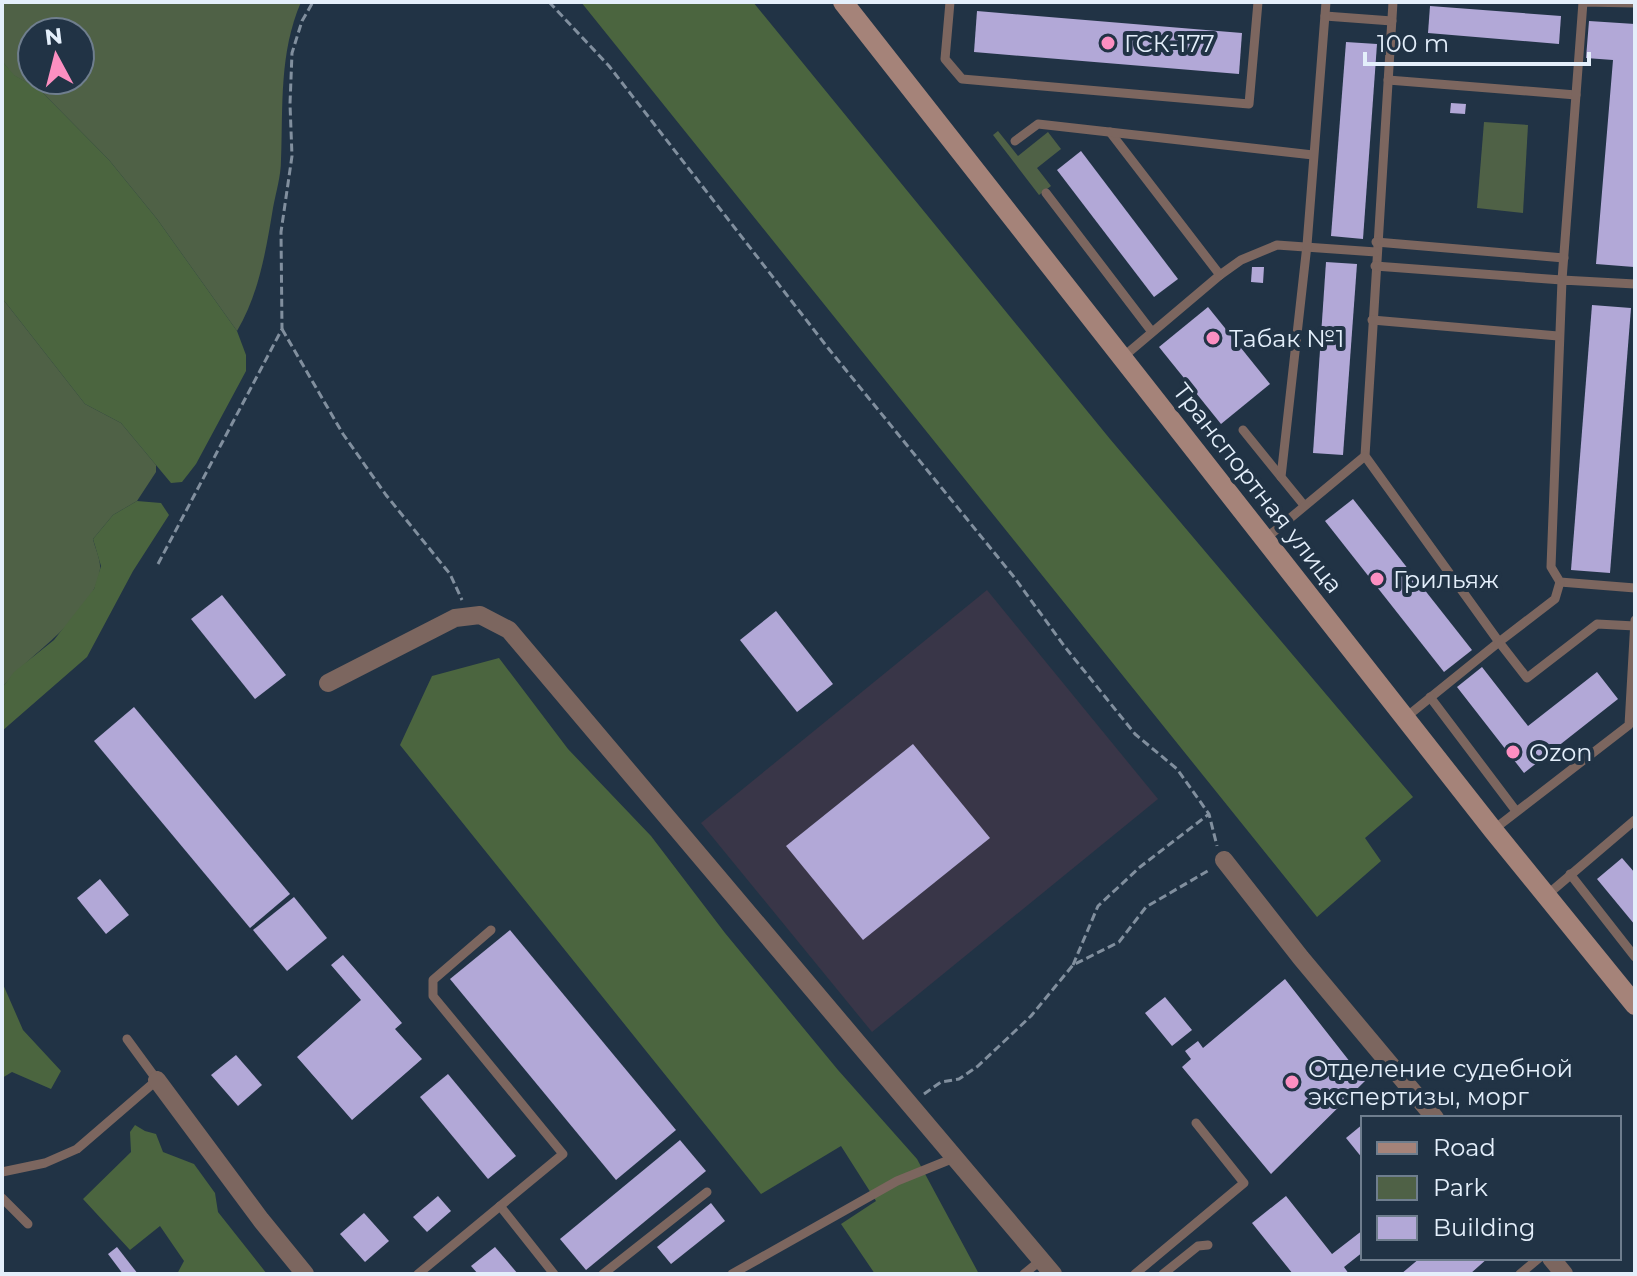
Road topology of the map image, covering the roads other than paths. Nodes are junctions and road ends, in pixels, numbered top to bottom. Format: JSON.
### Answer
{"nodes":[{"id":1,"x":843,"y":2,"type":"edge"},
{"id":2,"x":950,"y":2,"type":"edge"},
{"id":3,"x":1258,"y":2,"type":"edge"},
{"id":4,"x":1326,"y":2,"type":"edge"},
{"id":5,"x":1393,"y":2,"type":"edge"},
{"id":6,"x":1581,"y":2,"type":"edge"},
{"id":7,"x":1609,"y":3,"type":"edge"},
{"id":8,"x":1635,"y":3,"type":"edge"},
{"id":9,"x":1325,"y":16,"type":"junction"},
{"id":10,"x":1392,"y":21,"type":"junction"},
{"id":11,"x":1388,"y":80,"type":"junction"},
{"id":12,"x":1576,"y":95,"type":"junction"},
{"id":13,"x":1110,"y":132,"type":"junction"},
{"id":14,"x":1015,"y":141,"type":"dead end"},
{"id":15,"x":1313,"y":155,"type":"junction"},
{"id":16,"x":1046,"y":193,"type":"dead end"},
{"id":17,"x":1307,"y":245,"type":"junction"},
{"id":18,"x":1376,"y":247,"type":"junction"},
{"id":19,"x":1564,"y":258,"type":"junction"},
{"id":20,"x":1375,"y":266,"type":"junction"},
{"id":21,"x":1220,"y":275,"type":"junction"},
{"id":22,"x":1562,"y":280,"type":"junction"},
{"id":23,"x":1635,"y":284,"type":"edge"},
{"id":24,"x":1372,"y":320,"type":"junction"},
{"id":25,"x":1152,"y":332,"type":"junction"},
{"id":26,"x":1558,"y":336,"type":"junction"},
{"id":27,"x":1123,"y":357,"type":"junction"},
{"id":28,"x":1243,"y":430,"type":"dead end"},
{"id":29,"x":1365,"y":456,"type":"junction"},
{"id":30,"x":1281,"y":477,"type":"junction"},
{"id":31,"x":1303,"y":504,"type":"junction"},
{"id":32,"x":1265,"y":539,"type":"junction"},
{"id":33,"x":1560,"y":582,"type":"junction"},
{"id":34,"x":1635,"y":588,"type":"edge"},
{"id":35,"x":1635,"y":623,"type":"edge"},
{"id":36,"x":1499,"y":642,"type":"junction"},
{"id":37,"x":328,"y":683,"type":"dead end"},
{"id":38,"x":1430,"y":697,"type":"junction"},
{"id":39,"x":1405,"y":718,"type":"junction"},
{"id":40,"x":1516,"y":811,"type":"junction"},
{"id":41,"x":1631,"y":823,"type":"edge"},
{"id":42,"x":1493,"y":830,"type":"junction"},
{"id":43,"x":1635,"y":836,"type":"edge"},
{"id":44,"x":1224,"y":860,"type":"road end"},
{"id":45,"x":1570,"y":874,"type":"junction"},
{"id":46,"x":1547,"y":895,"type":"junction"},
{"id":47,"x":491,"y":930,"type":"dead end"},
{"id":48,"x":1635,"y":957,"type":"edge"},
{"id":49,"x":1635,"y":1005,"type":"edge"},
{"id":50,"x":127,"y":1039,"type":"dead end"},
{"id":51,"x":157,"y":1080,"type":"junction"},
{"id":52,"x":1433,"y":1116,"type":"edge"},
{"id":53,"x":1196,"y":1123,"type":"dead end"},
{"id":54,"x":954,"y":1158,"type":"junction"},
{"id":55,"x":2,"y":1172,"type":"edge"},
{"id":56,"x":707,"y":1192,"type":"dead end"},
{"id":57,"x":2,"y":1198,"type":"edge"},
{"id":58,"x":500,"y":1206,"type":"junction"},
{"id":59,"x":28,"y":1224,"type":"dead end"},
{"id":60,"x":1208,"y":1245,"type":"dead end"},
{"id":61,"x":1537,"y":1260,"type":"edge"},
{"id":62,"x":1047,"y":1267,"type":"edge"},
{"id":63,"x":305,"y":1274,"type":"edge"},
{"id":64,"x":418,"y":1274,"type":"edge"},
{"id":65,"x":554,"y":1274,"type":"edge"},
{"id":66,"x":603,"y":1274,"type":"edge"},
{"id":67,"x":732,"y":1274,"type":"edge"},
{"id":68,"x":1024,"y":1274,"type":"edge"},
{"id":69,"x":1135,"y":1274,"type":"edge"},
{"id":70,"x":1163,"y":1274,"type":"edge"},
{"id":71,"x":1520,"y":1274,"type":"edge"}],
"edges":[{"from":1,"to":27,"type":"street","name":"Транспортная улица"},
{"from":2,"to":3,"type":"lane"},
{"from":4,"to":9,"type":"lane"},
{"from":5,"to":10,"type":"lane"},
{"from":6,"to":7,"type":"lane"},
{"from":6,"to":12,"type":"lane"},
{"from":7,"to":8,"type":"lane"},
{"from":9,"to":10,"type":"lane"},
{"from":9,"to":15,"type":"lane"},
{"from":10,"to":11,"type":"lane"},
{"from":11,"to":12,"type":"lane"},
{"from":11,"to":18,"type":"lane"},
{"from":12,"to":19,"type":"lane"},
{"from":13,"to":14,"type":"lane"},
{"from":13,"to":15,"type":"lane"},
{"from":13,"to":21,"type":"lane"},
{"from":15,"to":17,"type":"lane"},
{"from":16,"to":25,"type":"lane"},
{"from":17,"to":18,"type":"lane"},
{"from":17,"to":21,"type":"lane"},
{"from":17,"to":30,"type":"lane"},
{"from":18,"to":19,"type":"lane"},
{"from":18,"to":20,"type":"lane"},
{"from":19,"to":22,"type":"lane"},
{"from":20,"to":22,"type":"lane"},
{"from":20,"to":24,"type":"lane"},
{"from":21,"to":25,"type":"lane"},
{"from":22,"to":23,"type":"lane"},
{"from":22,"to":26,"type":"lane"},
{"from":24,"to":26,"type":"lane"},
{"from":24,"to":29,"type":"lane"},
{"from":25,"to":27,"type":"lane"},
{"from":26,"to":33,"type":"lane"},
{"from":27,"to":32,"type":"street","name":"Транспортная улица"},
{"from":28,"to":30,"type":"lane"},
{"from":29,"to":31,"type":"lane"},
{"from":29,"to":36,"type":"lane"},
{"from":30,"to":31,"type":"lane"},
{"from":31,"to":32,"type":"lane"},
{"from":32,"to":39,"type":"street","name":"Транспортная улица"},
{"from":33,"to":34,"type":"lane"},
{"from":33,"to":36,"type":"lane"},
{"from":35,"to":36,"type":"lane"},
{"from":35,"to":40,"type":"lane"},
{"from":36,"to":38,"type":"lane"},
{"from":37,"to":54,"type":"street"},
{"from":38,"to":39,"type":"lane"},
{"from":38,"to":40,"type":"lane"},
{"from":39,"to":42,"type":"street","name":"Транспортная улица"},
{"from":40,"to":42,"type":"lane"},
{"from":41,"to":43,"type":"lane"},
{"from":41,"to":45,"type":"lane"},
{"from":42,"to":46,"type":"street","name":"Транспортная улица"},
{"from":44,"to":52,"type":"street"},
{"from":45,"to":46,"type":"lane"},
{"from":45,"to":48,"type":"lane"},
{"from":46,"to":49,"type":"street","name":"Транспортная улица"},
{"from":47,"to":58,"type":"lane"},
{"from":50,"to":51,"type":"lane"},
{"from":51,"to":55,"type":"lane"},
{"from":51,"to":63,"type":"street"},
{"from":53,"to":69,"type":"lane"},
{"from":54,"to":62,"type":"street"},
{"from":54,"to":67,"type":"lane"},
{"from":56,"to":66,"type":"lane"},
{"from":57,"to":59,"type":"lane"},
{"from":58,"to":64,"type":"lane"},
{"from":58,"to":65,"type":"lane"},
{"from":60,"to":70,"type":"lane"},
{"from":61,"to":71,"type":"lane"},
{"from":62,"to":68,"type":"lane"}]}
